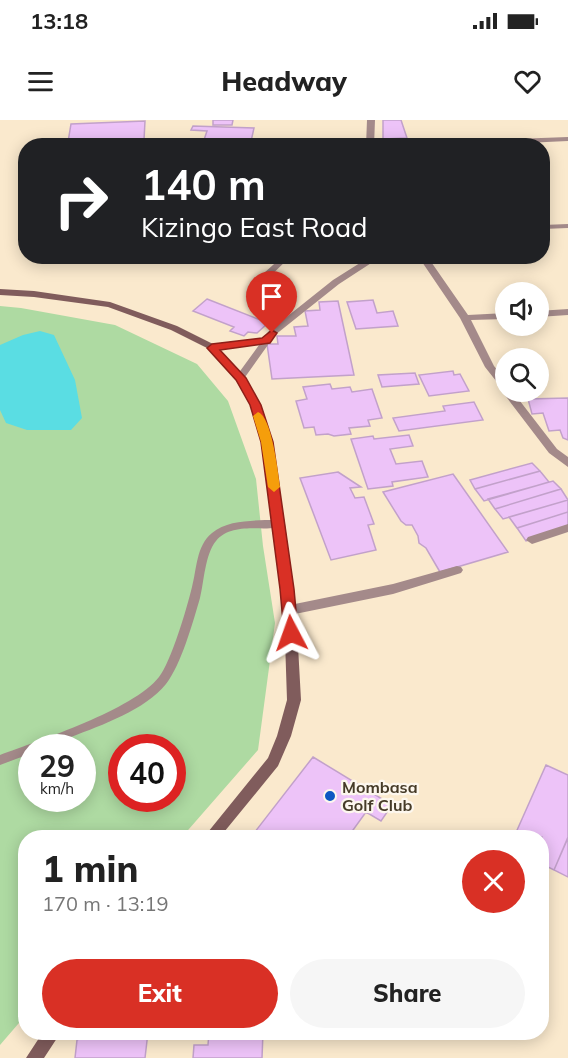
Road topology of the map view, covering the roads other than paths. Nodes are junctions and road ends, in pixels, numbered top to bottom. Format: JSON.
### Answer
{"nodes":[{"id":1,"x":371,"y":120,"type":"edge"},
{"id":2,"x":370,"y":138,"type":"edge"},
{"id":3,"x":568,"y":139,"type":"edge"},
{"id":4,"x":550,"y":140,"type":"edge"},
{"id":5,"x":568,"y":226,"type":"edge"},
{"id":6,"x":550,"y":227,"type":"edge"},
{"id":7,"x":279,"y":264,"type":"edge"},
{"id":8,"x":365,"y":264,"type":"edge"},
{"id":9,"x":428,"y":264,"type":"edge"},
{"id":10,"x":256,"y":285,"type":"dead end"},
{"id":11,"x":0,"y":292,"type":"edge"},
{"id":12,"x":568,"y":312,"type":"edge"},
{"id":13,"x":549,"y":313,"type":"edge"},
{"id":14,"x":495,"y":317,"type":"edge"},
{"id":15,"x":465,"y":318,"type":"junction"},
{"id":16,"x":266,"y":341,"type":"junction"},
{"id":17,"x":212,"y":348,"type":"junction"},
{"id":18,"x":495,"y":374,"type":"edge"},
{"id":19,"x":240,"y":378,"type":"junction"},
{"id":20,"x":516,"y":402,"type":"edge"},
{"id":21,"x":568,"y":463,"type":"edge"},
{"id":22,"x":279,"y":524,"type":"junction"},
{"id":23,"x":568,"y":528,"type":"edge"},
{"id":24,"x":532,"y":540,"type":"dead end"},
{"id":25,"x":457,"y":570,"type":"dead end"},
{"id":26,"x":290,"y":610,"type":"junction"},
{"id":27,"x":64,"y":734,"type":"edge"},
{"id":28,"x":18,"y":753,"type":"edge"},
{"id":29,"x":0,"y":760,"type":"edge"},
{"id":30,"x":217,"y":830,"type":"edge"},
{"id":31,"x":47,"y":1040,"type":"edge"},
{"id":32,"x":34,"y":1058,"type":"edge"}],
"edges":[{"from":1,"to":2,"type":"street"},
{"from":3,"to":4,"type":"street"},
{"from":5,"to":6,"type":"street"},
{"from":7,"to":10,"type":"lane"},
{"from":8,"to":16,"type":"street"},
{"from":9,"to":15,"type":"street"},
{"from":11,"to":17,"type":"street"},
{"from":12,"to":13,"type":"street"},
{"from":14,"to":15,"type":"street"},
{"from":15,"to":18,"type":"street"},
{"from":16,"to":17,"type":"street"},
{"from":16,"to":19,"type":"street"},
{"from":17,"to":19,"type":"street"},
{"from":19,"to":22,"type":"street"},
{"from":20,"to":21,"type":"street"},
{"from":22,"to":26,"type":"street"},
{"from":22,"to":27,"type":"lane"},
{"from":23,"to":24,"type":"street"},
{"from":25,"to":26,"type":"street"},
{"from":26,"to":30,"type":"street"},
{"from":28,"to":29,"type":"lane"},
{"from":31,"to":32,"type":"street"}]}
